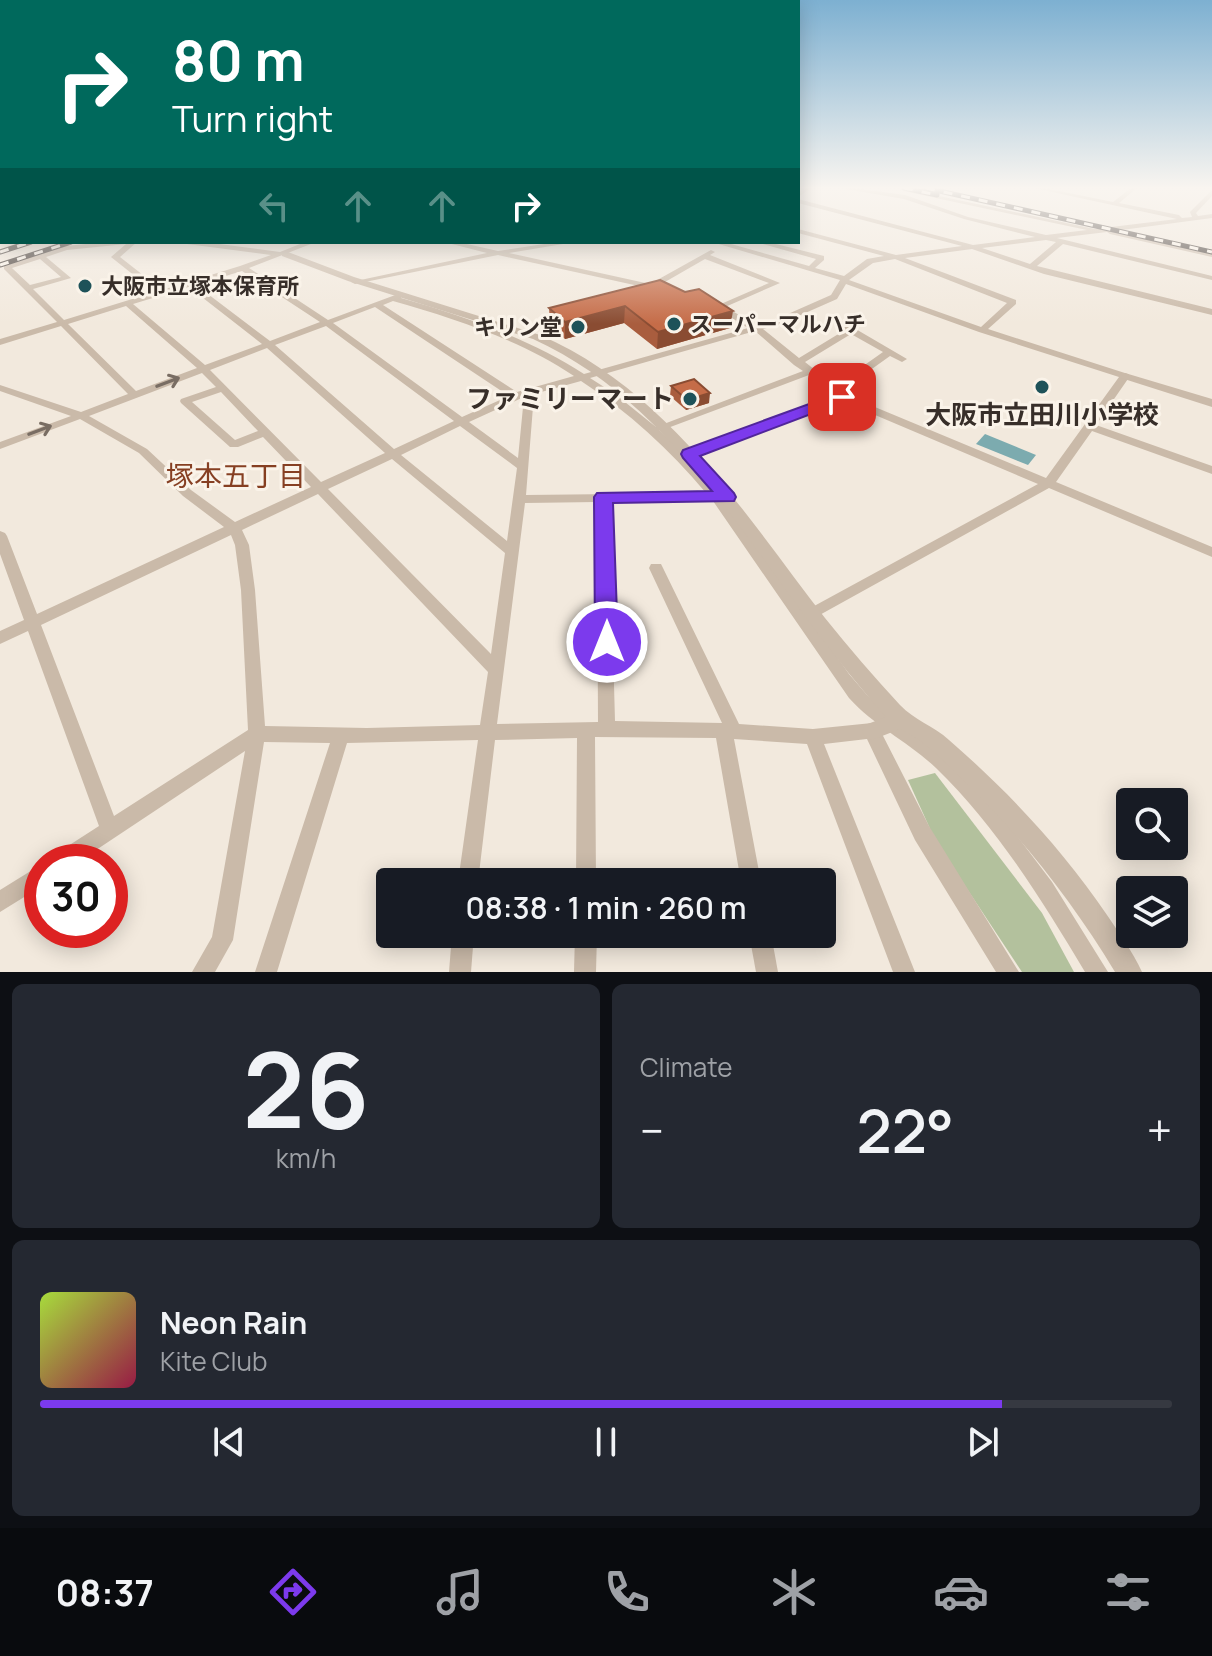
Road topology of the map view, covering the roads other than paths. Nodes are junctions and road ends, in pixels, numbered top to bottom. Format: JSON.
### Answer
{"nodes":[{"id":1,"x":807,"y":233,"type":"edge"},
{"id":2,"x":921,"y":233,"type":"edge"},
{"id":3,"x":1027,"y":233,"type":"edge"},
{"id":4,"x":1078,"y":233,"type":"edge"},
{"id":5,"x":1117,"y":233,"type":"edge"},
{"id":6,"x":1045,"y":238,"type":"junction"},
{"id":7,"x":1061,"y":242,"type":"junction"},
{"id":8,"x":106,"y":244,"type":"edge"},
{"id":9,"x":131,"y":244,"type":"edge"},
{"id":10,"x":209,"y":244,"type":"edge"},
{"id":11,"x":308,"y":244,"type":"edge"},
{"id":12,"x":457,"y":244,"type":"edge"},
{"id":13,"x":546,"y":244,"type":"edge"},
{"id":14,"x":720,"y":244,"type":"edge"},
{"id":15,"x":748,"y":244,"type":"edge"},
{"id":16,"x":768,"y":244,"type":"edge"},
{"id":17,"x":521,"y":246,"type":"edge"},
{"id":18,"x":973,"y":247,"type":"junction"},
{"id":19,"x":739,"y":249,"type":"junction"},
{"id":20,"x":497,"y":253,"type":"junction"},
{"id":21,"x":285,"y":254,"type":"junction"},
{"id":22,"x":1212,"y":255,"type":"edge"},
{"id":23,"x":41,"y":256,"type":"junction"},
{"id":24,"x":705,"y":256,"type":"junction"},
{"id":25,"x":896,"y":257,"type":"junction"},
{"id":26,"x":1032,"y":266,"type":"junction"},
{"id":27,"x":243,"y":268,"type":"junction"},
{"id":28,"x":810,"y":269,"type":"junction"},
{"id":29,"x":1211,"y":276,"type":"edge"},
{"id":30,"x":845,"y":280,"type":"junction"},
{"id":31,"x":355,"y":282,"type":"junction"},
{"id":32,"x":190,"y":284,"type":"junction"},
{"id":33,"x":650,"y":287,"type":"junction"},
{"id":34,"x":28,"y":288,"type":"junction"},
{"id":35,"x":669,"y":291,"type":"edge"},
{"id":36,"x":161,"y":293,"type":"junction"},
{"id":37,"x":397,"y":296,"type":"junction"},
{"id":38,"x":703,"y":301,"type":"edge"},
{"id":39,"x":127,"y":303,"type":"junction"},
{"id":40,"x":376,"y":304,"type":"junction"},
{"id":41,"x":718,"y":307,"type":"junction"},
{"id":42,"x":1212,"y":312,"type":"edge"},
{"id":43,"x":63,"y":322,"type":"junction"},
{"id":44,"x":327,"y":323,"type":"junction"},
{"id":45,"x":839,"y":323,"type":"dead end"},
{"id":46,"x":757,"y":329,"type":"junction"},
{"id":47,"x":851,"y":330,"type":"junction"},
{"id":48,"x":982,"y":330,"type":"junction"},
{"id":49,"x":0,"y":342,"type":"edge"},
{"id":50,"x":269,"y":345,"type":"junction"},
{"id":51,"x":889,"y":352,"type":"junction"},
{"id":52,"x":902,"y":359,"type":"dead end"},
{"id":53,"x":797,"y":363,"type":"junction"},
{"id":54,"x":204,"y":369,"type":"junction"},
{"id":55,"x":808,"y":372,"type":"junction"},
{"id":56,"x":593,"y":375,"type":"junction"},
{"id":57,"x":1125,"y":376,"type":"junction"},
{"id":58,"x":0,"y":388,"type":"edge"},
{"id":59,"x":222,"y":388,"type":"junction"},
{"id":60,"x":838,"y":394,"type":"junction"},
{"id":61,"x":134,"y":395,"type":"junction"},
{"id":62,"x":523,"y":395,"type":"junction"},
{"id":63,"x":1212,"y":403,"type":"edge"},
{"id":64,"x":80,"y":415,"type":"junction"},
{"id":65,"x":461,"y":421,"type":"junction"},
{"id":66,"x":661,"y":427,"type":"junction"},
{"id":67,"x":1092,"y":427,"type":"junction"},
{"id":68,"x":265,"y":432,"type":"junction"},
{"id":69,"x":0,"y":446,"type":"edge"},
{"id":70,"x":689,"y":454,"type":"junction"},
{"id":71,"x":394,"y":455,"type":"junction"},
{"id":72,"x":523,"y":467,"type":"junction"},
{"id":73,"x":1212,"y":470,"type":"edge"},
{"id":74,"x":1049,"y":483,"type":"junction"},
{"id":75,"x":320,"y":488,"type":"junction"},
{"id":76,"x":603,"y":497,"type":"junction"},
{"id":77,"x":722,"y":497,"type":"junction"},
{"id":78,"x":519,"y":499,"type":"junction"},
{"id":79,"x":235,"y":529,"type":"junction"},
{"id":80,"x":0,"y":536,"type":"edge"},
{"id":81,"x":511,"y":551,"type":"junction"},
{"id":82,"x":1212,"y":552,"type":"edge"},
{"id":83,"x":656,"y":568,"type":"dead end"},
{"id":84,"x":811,"y":613,"type":"junction"},
{"id":85,"x":34,"y":623,"type":"junction"},
{"id":86,"x":0,"y":638,"type":"edge"},
{"id":87,"x":494,"y":668,"type":"junction"},
{"id":88,"x":887,"y":725,"type":"junction"},
{"id":89,"x":607,"y":729,"type":"junction"},
{"id":90,"x":586,"y":730,"type":"junction"},
{"id":91,"x":490,"y":732,"type":"junction"},
{"id":92,"x":729,"y":732,"type":"junction"},
{"id":93,"x":257,"y":734,"type":"junction"},
{"id":94,"x":341,"y":735,"type":"junction"},
{"id":95,"x":813,"y":737,"type":"junction"},
{"id":96,"x":110,"y":830,"type":"junction"},
{"id":97,"x":89,"y":844,"type":"edge"},
{"id":98,"x":470,"y":868,"type":"edge"},
{"id":99,"x":586,"y":868,"type":"edge"},
{"id":100,"x":749,"y":868,"type":"edge"},
{"id":101,"x":24,"y":886,"type":"edge"},
{"id":102,"x":0,"y":902,"type":"edge"},
{"id":103,"x":462,"y":948,"type":"edge"},
{"id":104,"x":586,"y":948,"type":"edge"},
{"id":105,"x":763,"y":948,"type":"edge"},
{"id":106,"x":203,"y":972,"type":"edge"},
{"id":107,"x":266,"y":972,"type":"edge"},
{"id":108,"x":460,"y":972,"type":"edge"},
{"id":109,"x":585,"y":972,"type":"edge"},
{"id":110,"x":767,"y":972,"type":"edge"},
{"id":111,"x":904,"y":972,"type":"edge"},
{"id":112,"x":1008,"y":972,"type":"edge"},
{"id":113,"x":1097,"y":972,"type":"edge"},
{"id":114,"x":1129,"y":972,"type":"edge"}],
"edges":[{"from":1,"to":25,"type":"street"},
{"from":2,"to":18,"type":"street"},
{"from":3,"to":6,"type":"street"},
{"from":4,"to":6,"type":"street"},
{"from":5,"to":22,"type":"street"},
{"from":6,"to":7,"type":"street"},
{"from":6,"to":18,"type":"street"},
{"from":7,"to":26,"type":"street"},
{"from":7,"to":29,"type":"street"},
{"from":8,"to":23,"type":"street"},
{"from":9,"to":36,"type":"street"},
{"from":10,"to":21,"type":"street"},
{"from":11,"to":21,"type":"street"},
{"from":12,"to":20,"type":"street"},
{"from":13,"to":17,"type":"street"},
{"from":14,"to":19,"type":"street"},
{"from":14,"to":24,"type":"street"},
{"from":15,"to":19,"type":"street"},
{"from":16,"to":28,"type":"street"},
{"from":17,"to":20,"type":"street"},
{"from":18,"to":25,"type":"street"},
{"from":18,"to":26,"type":"street"},
{"from":19,"to":28,"type":"street"},
{"from":20,"to":31,"type":"street"},
{"from":20,"to":33,"type":"street"},
{"from":21,"to":27,"type":"street"},
{"from":21,"to":31,"type":"street"},
{"from":23,"to":34,"type":"street"},
{"from":23,"to":34,"type":"street"},
{"from":24,"to":33,"type":"street"},
{"from":24,"to":41,"type":"street"},
{"from":25,"to":30,"type":"street"},
{"from":25,"to":48,"type":"street"},
{"from":26,"to":42,"type":"street"},
{"from":27,"to":32,"type":"street"},
{"from":27,"to":44,"type":"street"},
{"from":28,"to":30,"type":"street"},
{"from":30,"to":46,"type":"street"},
{"from":30,"to":48,"type":"street"},
{"from":31,"to":37,"type":"street"},
{"from":32,"to":36,"type":"street"},
{"from":32,"to":50,"type":"street"},
{"from":33,"to":35,"type":"street"},
{"from":34,"to":43,"type":"street"},
{"from":36,"to":39,"type":"street"},
{"from":37,"to":40,"type":"street"},
{"from":37,"to":56,"type":"street"},
{"from":38,"to":41,"type":"street"},
{"from":39,"to":43,"type":"street"},
{"from":39,"to":54,"type":"street"},
{"from":40,"to":44,"type":"street"},
{"from":40,"to":62,"type":"street"},
{"from":41,"to":46,"type":"street"},
{"from":43,"to":49,"type":"street"},
{"from":43,"to":61,"type":"street"},
{"from":44,"to":50,"type":"street"},
{"from":44,"to":65,"type":"street"},
{"from":45,"to":47,"type":"street"},
{"from":46,"to":53,"type":"street"},
{"from":46,"to":56,"type":"street"},
{"from":47,"to":51,"type":"street"},
{"from":47,"to":53,"type":"street"},
{"from":48,"to":57,"type":"street"},
{"from":50,"to":54,"type":"street"},
{"from":50,"to":71,"type":"street"},
{"from":51,"to":52,"type":"street"},
{"from":51,"to":60,"type":"street"},
{"from":53,"to":55,"type":"street"},
{"from":54,"to":59,"type":"street"},
{"from":61,"to":54,"type":"street","one_way":true},
{"from":55,"to":60,"type":"street"},
{"from":55,"to":66,"type":"street"},
{"from":56,"to":62,"type":"street"},
{"from":56,"to":66,"type":"street"},
{"from":56,"to":77,"type":"street"},
{"from":57,"to":63,"type":"street"},
{"from":57,"to":67,"type":"street"},
{"from":58,"to":64,"type":"street"},
{"from":59,"to":68,"type":"street"},
{"from":59,"to":68,"type":"street"},
{"from":60,"to":70,"type":"street"},
{"from":60,"to":74,"type":"street"},
{"from":61,"to":64,"type":"street"},
{"from":62,"to":65,"type":"street"},
{"from":62,"to":72,"type":"street"},
{"from":69,"to":64,"type":"street","one_way":true},
{"from":64,"to":79,"type":"street"},
{"from":65,"to":71,"type":"street"},
{"from":65,"to":72,"type":"street"},
{"from":66,"to":70,"type":"street"},
{"from":67,"to":73,"type":"street"},
{"from":67,"to":74,"type":"street"},
{"from":68,"to":75,"type":"street"},
{"from":70,"to":77,"type":"street"},
{"from":71,"to":75,"type":"street"},
{"from":71,"to":81,"type":"street"},
{"from":72,"to":78,"type":"street"},
{"from":74,"to":82,"type":"street"},
{"from":74,"to":84,"type":"street"},
{"from":75,"to":79,"type":"street"},
{"from":75,"to":87,"type":"street"},
{"from":76,"to":77,"type":"street"},
{"from":76,"to":78,"type":"street"},
{"from":76,"to":89,"type":"street"},
{"from":77,"to":84,"type":"street"},
{"from":77,"to":88,"type":"street"},
{"from":78,"to":81,"type":"street"},
{"from":79,"to":85,"type":"street"},
{"from":79,"to":93,"type":"street"},
{"from":80,"to":85,"type":"street"},
{"from":81,"to":87,"type":"street"},
{"from":83,"to":92,"type":"street"},
{"from":84,"to":88,"type":"street"},
{"from":85,"to":86,"type":"street"},
{"from":85,"to":96,"type":"street"},
{"from":87,"to":91,"type":"street"},
{"from":88,"to":95,"type":"street"},
{"from":88,"to":112,"type":"street"},
{"from":88,"to":113,"type":"street"},
{"from":88,"to":114,"type":"street"},
{"from":89,"to":90,"type":"street"},
{"from":89,"to":92,"type":"street"},
{"from":90,"to":91,"type":"street"},
{"from":90,"to":99,"type":"street"},
{"from":91,"to":94,"type":"street"},
{"from":91,"to":98,"type":"street"},
{"from":92,"to":95,"type":"street"},
{"from":92,"to":100,"type":"street"},
{"from":93,"to":94,"type":"street"},
{"from":93,"to":96,"type":"street"},
{"from":93,"to":106,"type":"street"},
{"from":94,"to":107,"type":"street"},
{"from":95,"to":111,"type":"street"},
{"from":96,"to":97,"type":"street"},
{"from":101,"to":102,"type":"street"},
{"from":103,"to":108,"type":"street"},
{"from":104,"to":109,"type":"street"},
{"from":105,"to":110,"type":"street"}]}
